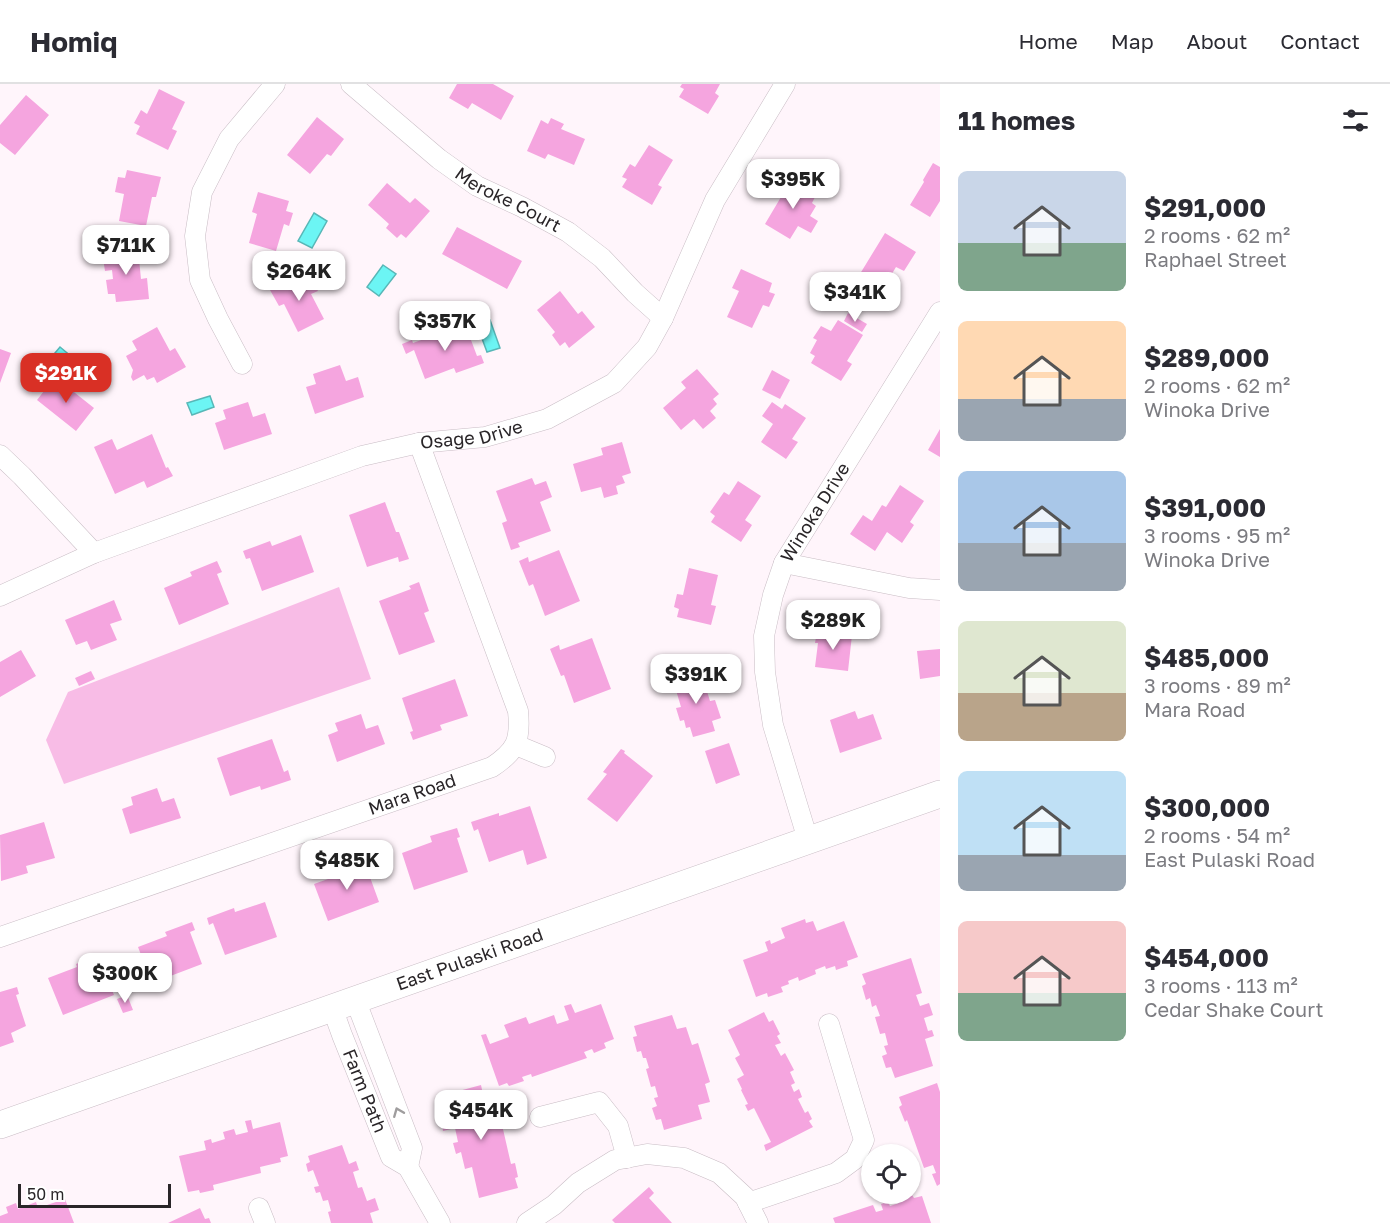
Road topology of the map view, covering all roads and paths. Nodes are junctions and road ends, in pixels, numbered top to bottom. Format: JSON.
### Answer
{"nodes":[{"id":1,"x":275,"y":84,"type":"edge"},
{"id":2,"x":351,"y":84,"type":"edge"},
{"id":3,"x":785,"y":84,"type":"edge"},
{"id":4,"x":940,"y":312,"type":"edge"},
{"id":5,"x":663,"y":318,"type":"junction"},
{"id":6,"x":242,"y":364,"type":"dead end"},
{"id":7,"x":419,"y":442,"type":"junction"},
{"id":8,"x":0,"y":455,"type":"edge"},
{"id":9,"x":94,"y":553,"type":"junction"},
{"id":10,"x":784,"y":563,"type":"junction"},
{"id":11,"x":940,"y":590,"type":"edge"},
{"id":12,"x":0,"y":596,"type":"edge"},
{"id":13,"x":516,"y":745,"type":"junction"},
{"id":14,"x":545,"y":757,"type":"dead end"},
{"id":15,"x":940,"y":794,"type":"edge"},
{"id":16,"x":808,"y":840,"type":"junction"},
{"id":17,"x":0,"y":937,"type":"edge"},
{"id":18,"x":343,"y":1004,"type":"junction"},
{"id":19,"x":829,"y":1024,"type":"dead end"},
{"id":20,"x":540,"y":1117,"type":"dead end"},
{"id":21,"x":0,"y":1125,"type":"edge"},
{"id":22,"x":627,"y":1158,"type":"junction"},
{"id":23,"x":748,"y":1203,"type":"junction"},
{"id":24,"x":557,"y":1214,"type":"edge"},
{"id":25,"x":440,"y":1223,"type":"edge"},
{"id":26,"x":527,"y":1223,"type":"edge"},
{"id":27,"x":758,"y":1223,"type":"edge"}],
"edges":[{"from":1,"to":6,"type":"street"},
{"from":2,"to":5,"type":"street","name":"Meroke Court"},
{"from":3,"to":5,"type":"street","name":"Osage Drive"},
{"from":4,"to":10,"type":"street","name":"Winoka Drive"},
{"from":5,"to":7,"type":"street","name":"Osage Drive"},
{"from":7,"to":9,"type":"street","name":"Osage Drive"},
{"from":7,"to":13,"type":"street"},
{"from":8,"to":9,"type":"street"},
{"from":9,"to":12,"type":"street","name":"Osage Drive"},
{"from":10,"to":11,"type":"street"},
{"from":10,"to":16,"type":"street","name":"Winoka Drive"},
{"from":13,"to":14,"type":"street"},
{"from":13,"to":17,"type":"street","name":"Mara Road"},
{"from":15,"to":16,"type":"main road","name":"East Pulaski Road"},
{"from":16,"to":18,"type":"main road","name":"East Pulaski Road"},
{"from":18,"to":21,"type":"main road","name":"East Pulaski Road"},
{"from":18,"to":25,"type":"street","name":"Farm Path"},
{"from":19,"to":23,"type":"street"},
{"from":20,"to":22,"type":"street"},
{"from":22,"to":23,"type":"street"},
{"from":22,"to":24,"type":"street"},
{"from":23,"to":27,"type":"street"},
{"from":24,"to":26,"type":"street"}]}
